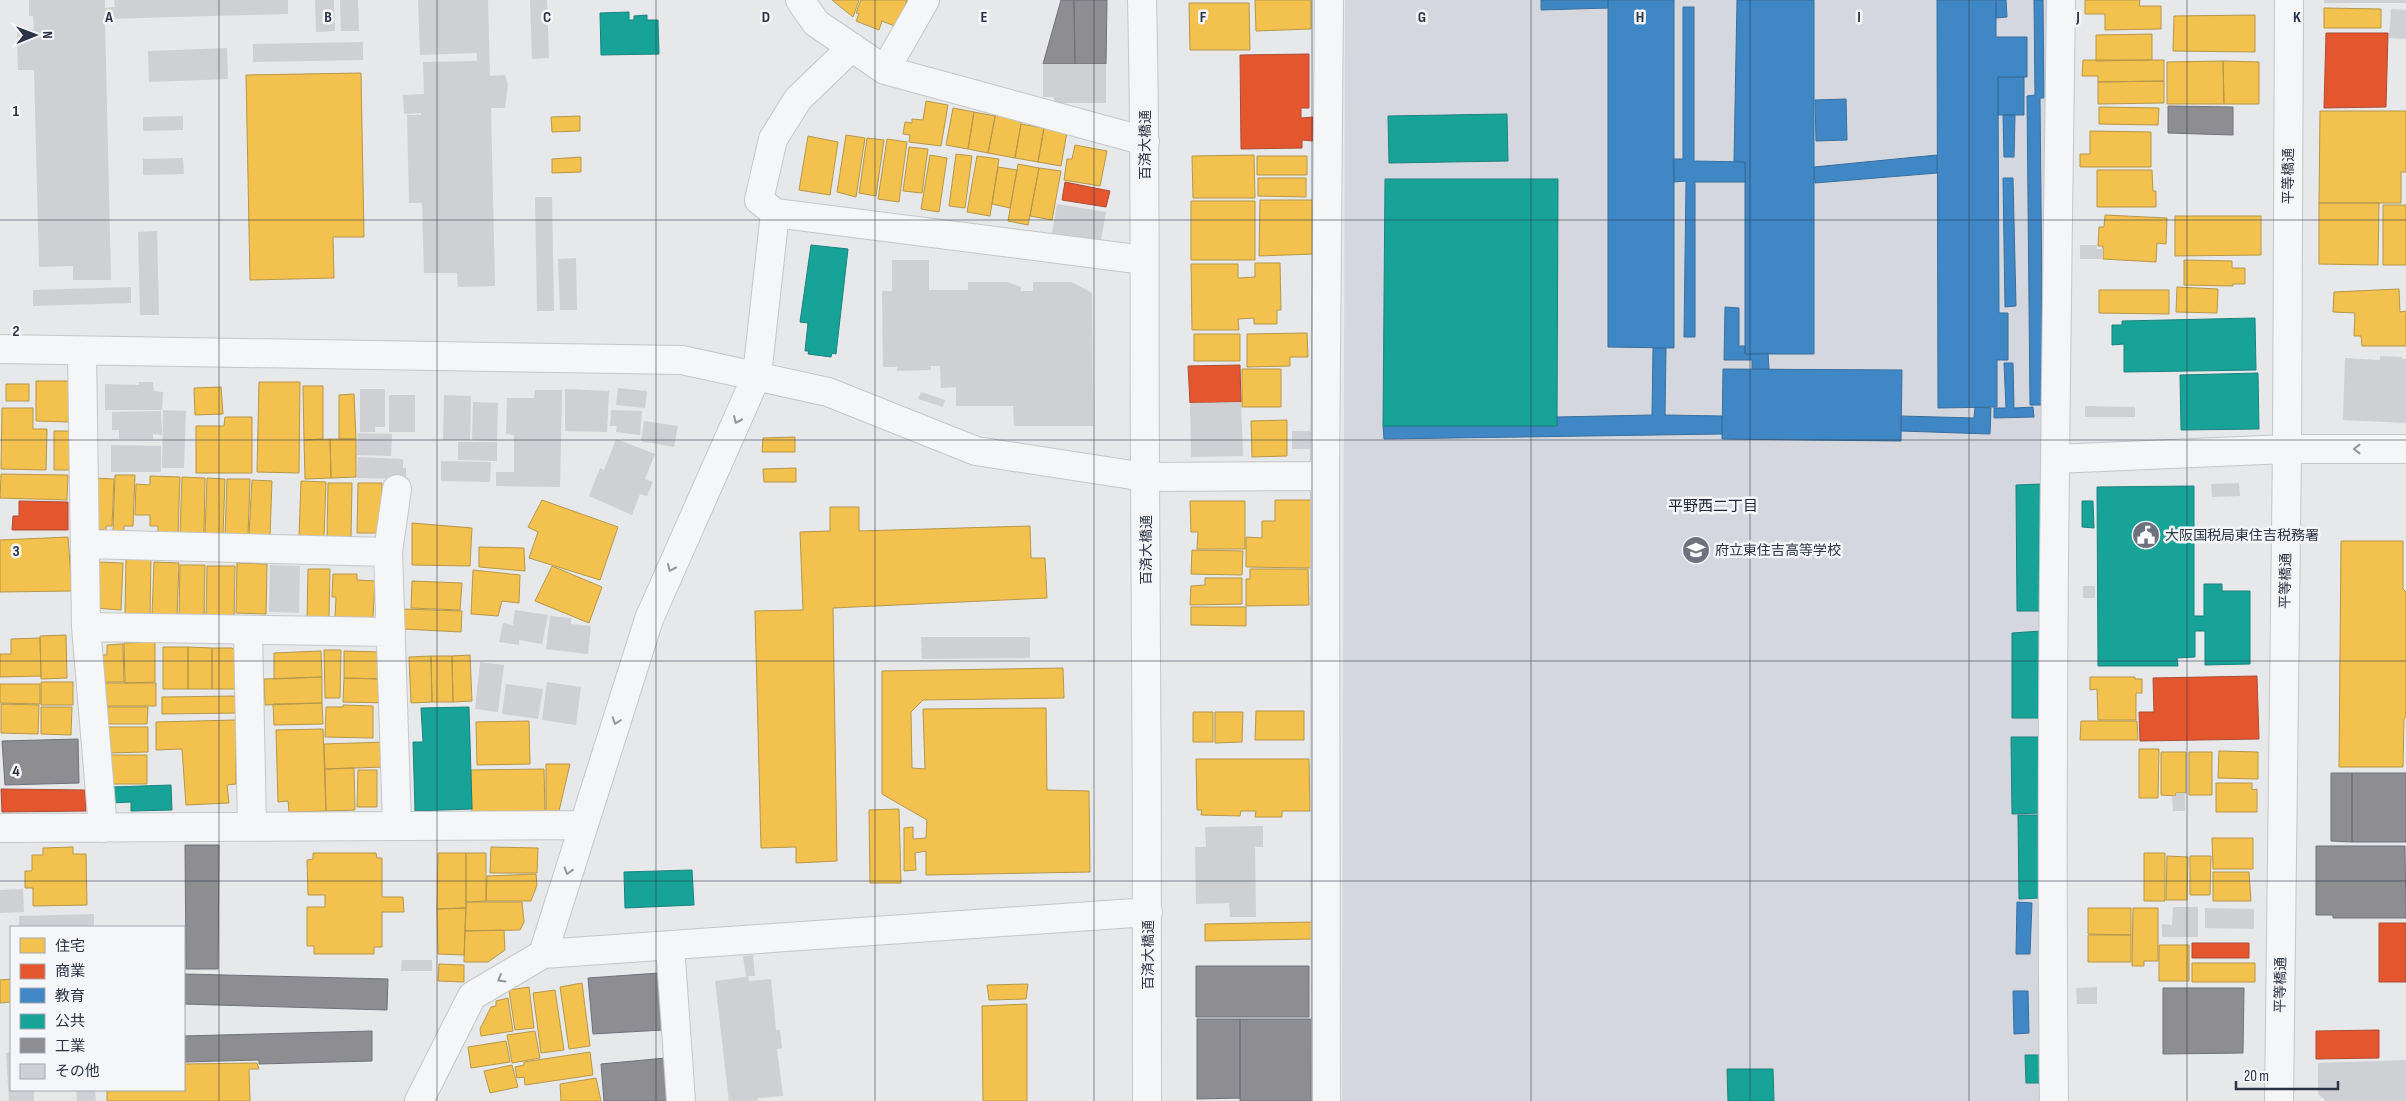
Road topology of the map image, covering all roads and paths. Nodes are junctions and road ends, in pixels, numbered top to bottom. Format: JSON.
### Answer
{"nodes":[{"id":1,"x":800,"y":0,"type":"edge"},
{"id":2,"x":924,"y":0,"type":"edge"},
{"id":3,"x":1142,"y":0,"type":"edge"},
{"id":4,"x":1329,"y":0,"type":"edge"},
{"id":5,"x":2061,"y":0,"type":"edge"},
{"id":6,"x":2289,"y":0,"type":"edge"},
{"id":7,"x":852,"y":47,"type":"junction"},
{"id":8,"x":885,"y":70,"type":"junction"},
{"id":9,"x":1146,"y":141,"type":"junction"},
{"id":10,"x":775,"y":213,"type":"junction"},
{"id":11,"x":1144,"y":260,"type":"junction"},
{"id":12,"x":0,"y":349,"type":"edge"},
{"id":13,"x":82,"y":351,"type":"junction"},
{"id":14,"x":757,"y":375,"type":"junction"},
{"id":15,"x":2287,"y":449,"type":"junction"},
{"id":16,"x":2406,"y":449,"type":"edge"},
{"id":17,"x":2055,"y":459,"type":"junction"},
{"id":18,"x":1326,"y":476,"type":"junction"},
{"id":19,"x":1145,"y":477,"type":"junction"},
{"id":20,"x":397,"y":489,"type":"dead end"},
{"id":21,"x":85,"y":544,"type":"junction"},
{"id":22,"x":388,"y":552,"type":"junction"},
{"id":23,"x":86,"y":627,"type":"junction"},
{"id":24,"x":248,"y":630,"type":"junction"},
{"id":25,"x":391,"y":632,"type":"junction"},
{"id":26,"x":398,"y":825,"type":"junction"},
{"id":27,"x":583,"y":825,"type":"junction"},
{"id":28,"x":252,"y":826,"type":"junction"},
{"id":29,"x":0,"y":828,"type":"edge"},
{"id":30,"x":103,"y":828,"type":"junction"},
{"id":31,"x":1148,"y":912,"type":"junction"},
{"id":32,"x":670,"y":945,"type":"junction"},
{"id":33,"x":543,"y":954,"type":"junction"},
{"id":34,"x":418,"y":1101,"type":"edge"},
{"id":35,"x":681,"y":1101,"type":"edge"},
{"id":36,"x":1147,"y":1101,"type":"edge"},
{"id":37,"x":1326,"y":1101,"type":"edge"},
{"id":38,"x":2054,"y":1101,"type":"edge"},
{"id":39,"x":2279,"y":1101,"type":"edge"}],
"edges":[{"from":1,"to":7,"type":"street"},
{"from":2,"to":8,"type":"street"},
{"from":3,"to":9,"type":"street","name":"百済大橋通"},
{"from":4,"to":18,"type":"street"},
{"from":5,"to":17,"type":"street"},
{"from":6,"to":15,"type":"street","name":"平等橋通"},
{"from":7,"to":8,"type":"street"},
{"from":7,"to":10,"type":"street"},
{"from":8,"to":9,"type":"street"},
{"from":9,"to":11,"type":"street","name":"百済大橋通"},
{"from":10,"to":11,"type":"street"},
{"from":10,"to":14,"type":"street"},
{"from":11,"to":19,"type":"street","name":"百済大橋通"},
{"from":12,"to":13,"type":"street"},
{"from":13,"to":14,"type":"street"},
{"from":13,"to":21,"type":"street"},
{"from":14,"to":19,"type":"street"},
{"from":14,"to":27,"type":"street","one_way":true},
{"from":16,"to":15,"type":"street","one_way":true},
{"from":15,"to":17,"type":"street"},
{"from":15,"to":39,"type":"street","name":"平等橋通"},
{"from":17,"to":38,"type":"street"},
{"from":18,"to":19,"type":"street"},
{"from":18,"to":37,"type":"street"},
{"from":19,"to":31,"type":"street","name":"百済大橋通"},
{"from":20,"to":22,"type":"street"},
{"from":21,"to":22,"type":"street"},
{"from":21,"to":23,"type":"street"},
{"from":22,"to":25,"type":"street"},
{"from":23,"to":24,"type":"street"},
{"from":23,"to":30,"type":"street"},
{"from":24,"to":25,"type":"street"},
{"from":24,"to":28,"type":"street"},
{"from":25,"to":26,"type":"street"},
{"from":26,"to":27,"type":"street"},
{"from":26,"to":28,"type":"street"},
{"from":27,"to":33,"type":"street","one_way":true},
{"from":28,"to":30,"type":"street"},
{"from":29,"to":30,"type":"street"},
{"from":31,"to":32,"type":"street"},
{"from":31,"to":36,"type":"street","name":"百済大橋通"},
{"from":32,"to":33,"type":"street"},
{"from":32,"to":35,"type":"street"},
{"from":33,"to":34,"type":"street","one_way":true}]}
